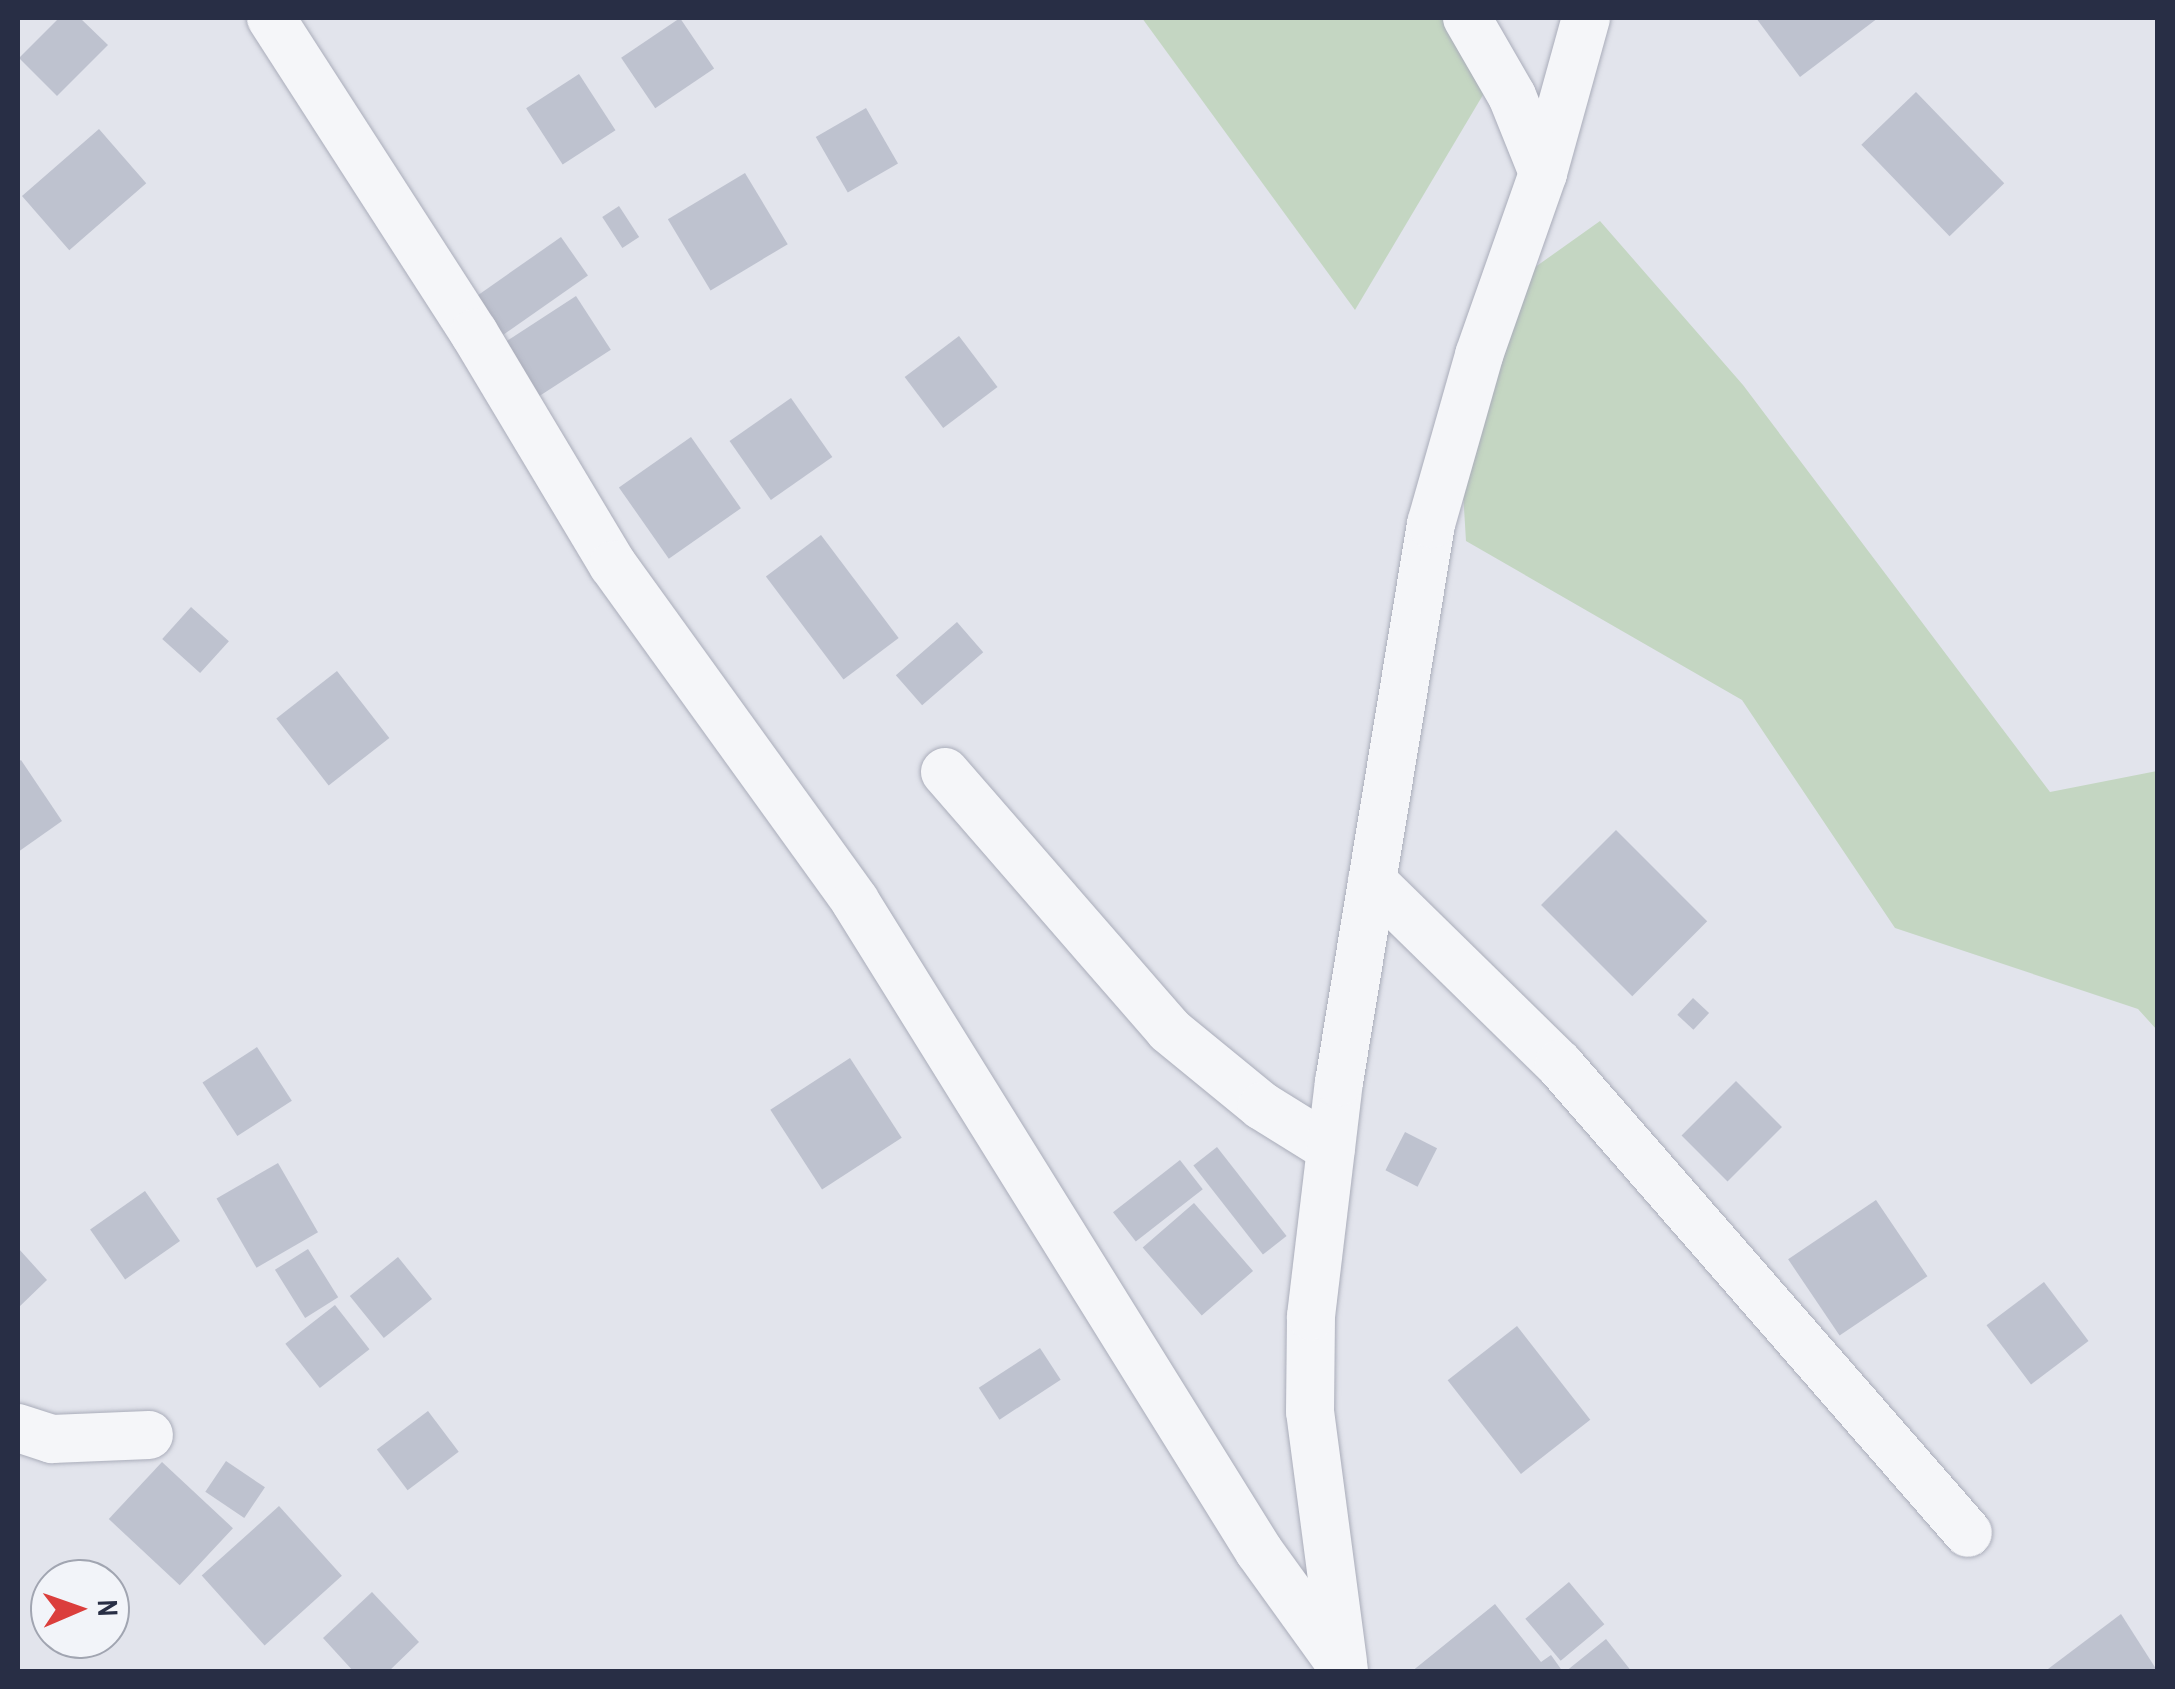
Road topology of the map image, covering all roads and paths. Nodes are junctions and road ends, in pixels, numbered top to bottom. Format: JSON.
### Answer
{"nodes":[{"id":1,"x":271,"y":18,"type":"edge"},
{"id":2,"x":1467,"y":18,"type":"edge"},
{"id":3,"x":1586,"y":18,"type":"edge"},
{"id":4,"x":1543,"y":172,"type":"junction"},
{"id":5,"x":944,"y":772,"type":"dead end"},
{"id":6,"x":1372,"y":881,"type":"junction"},
{"id":7,"x":1331,"y":1149,"type":"junction"},
{"id":8,"x":18,"y":1428,"type":"edge"},
{"id":9,"x":149,"y":1435,"type":"dead end"},
{"id":10,"x":1968,"y":1533,"type":"dead end"},
{"id":11,"x":1344,"y":1670,"type":"edge"}],
"edges":[{"from":1,"to":11,"type":"street"},
{"from":2,"to":4,"type":"street"},
{"from":3,"to":4,"type":"street"},
{"from":4,"to":6,"type":"street"},
{"from":5,"to":7,"type":"street"},
{"from":6,"to":7,"type":"street"},
{"from":6,"to":10,"type":"street"},
{"from":7,"to":11,"type":"street"},
{"from":8,"to":9,"type":"street"}]}
